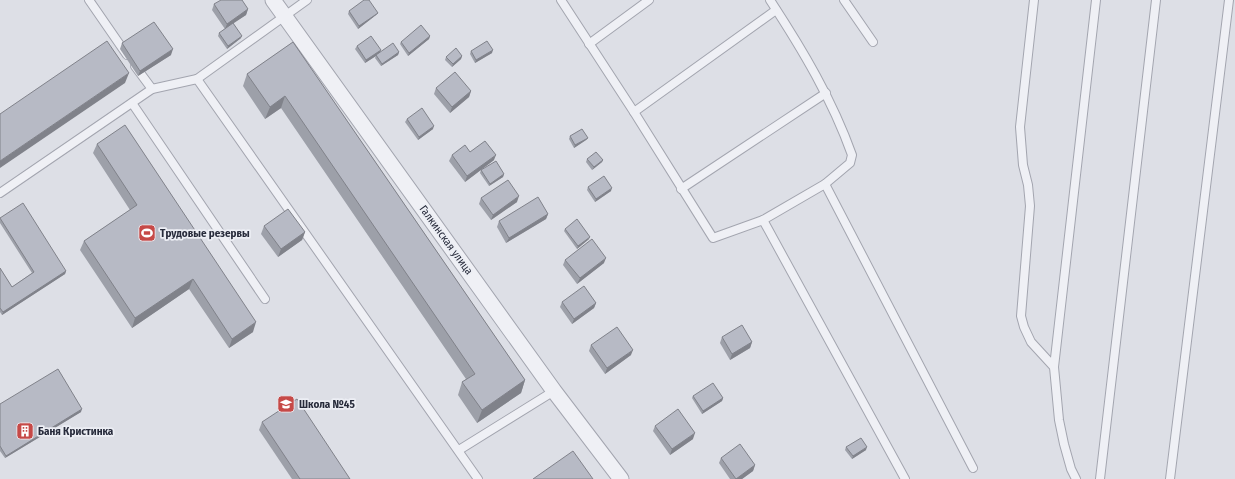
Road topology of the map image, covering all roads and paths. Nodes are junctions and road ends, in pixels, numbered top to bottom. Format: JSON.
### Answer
{"nodes":[{"id":1,"x":89,"y":0,"type":"edge"},
{"id":2,"x":273,"y":0,"type":"edge"},
{"id":3,"x":307,"y":0,"type":"edge"},
{"id":4,"x":561,"y":0,"type":"edge"},
{"id":5,"x":649,"y":0,"type":"edge"},
{"id":6,"x":770,"y":0,"type":"edge"},
{"id":7,"x":844,"y":0,"type":"edge"},
{"id":8,"x":1034,"y":0,"type":"edge"},
{"id":9,"x":1096,"y":0,"type":"edge"},
{"id":10,"x":1156,"y":0,"type":"edge"},
{"id":11,"x":1229,"y":0,"type":"edge"},
{"id":12,"x":776,"y":10,"type":"junction"},
{"id":13,"x":284,"y":16,"type":"junction"},
{"id":14,"x":873,"y":42,"type":"dead end"},
{"id":15,"x":589,"y":44,"type":"junction"},
{"id":16,"x":197,"y":79,"type":"junction"},
{"id":17,"x":152,"y":89,"type":"junction"},
{"id":18,"x":826,"y":93,"type":"junction"},
{"id":19,"x":132,"y":103,"type":"junction"},
{"id":20,"x":634,"y":112,"type":"junction"},
{"id":21,"x":825,"y":184,"type":"junction"},
{"id":22,"x":681,"y":188,"type":"junction"},
{"id":23,"x":0,"y":193,"type":"edge"},
{"id":24,"x":763,"y":220,"type":"junction"},
{"id":25,"x":265,"y":299,"type":"dead end"},
{"id":26,"x":1054,"y":367,"type":"junction"},
{"id":27,"x":554,"y":391,"type":"junction"},
{"id":28,"x":459,"y":450,"type":"junction"},
{"id":29,"x":973,"y":468,"type":"dead end"},
{"id":30,"x":478,"y":479,"type":"edge"},
{"id":31,"x":621,"y":479,"type":"edge"},
{"id":32,"x":905,"y":479,"type":"edge"},
{"id":33,"x":1076,"y":479,"type":"edge"},
{"id":34,"x":1100,"y":479,"type":"edge"},
{"id":35,"x":1170,"y":479,"type":"edge"}],
"edges":[{"from":1,"to":17,"type":"lane"},
{"from":2,"to":13,"type":"street","name":"Галкинская улица"},
{"from":3,"to":13,"type":"lane"},
{"from":4,"to":15,"type":"lane"},
{"from":5,"to":15,"type":"lane"},
{"from":6,"to":12,"type":"lane"},
{"from":7,"to":14,"type":"lane"},
{"from":8,"to":26,"type":"lane"},
{"from":9,"to":26,"type":"lane"},
{"from":10,"to":34,"type":"lane"},
{"from":11,"to":35,"type":"lane"},
{"from":12,"to":18,"type":"lane"},
{"from":12,"to":20,"type":"lane"},
{"from":13,"to":16,"type":"lane"},
{"from":13,"to":27,"type":"street","name":"Галкинская улица"},
{"from":15,"to":20,"type":"lane"},
{"from":16,"to":17,"type":"lane"},
{"from":16,"to":28,"type":"lane"},
{"from":17,"to":19,"type":"lane"},
{"from":18,"to":21,"type":"lane"},
{"from":18,"to":22,"type":"lane"},
{"from":19,"to":23,"type":"lane"},
{"from":19,"to":25,"type":"lane"},
{"from":20,"to":22,"type":"lane"},
{"from":21,"to":24,"type":"lane"},
{"from":21,"to":29,"type":"lane"},
{"from":22,"to":24,"type":"lane"},
{"from":24,"to":32,"type":"lane"},
{"from":26,"to":33,"type":"lane"},
{"from":27,"to":28,"type":"lane"},
{"from":27,"to":31,"type":"street","name":"Галкинская улица"},
{"from":28,"to":30,"type":"lane"}]}
